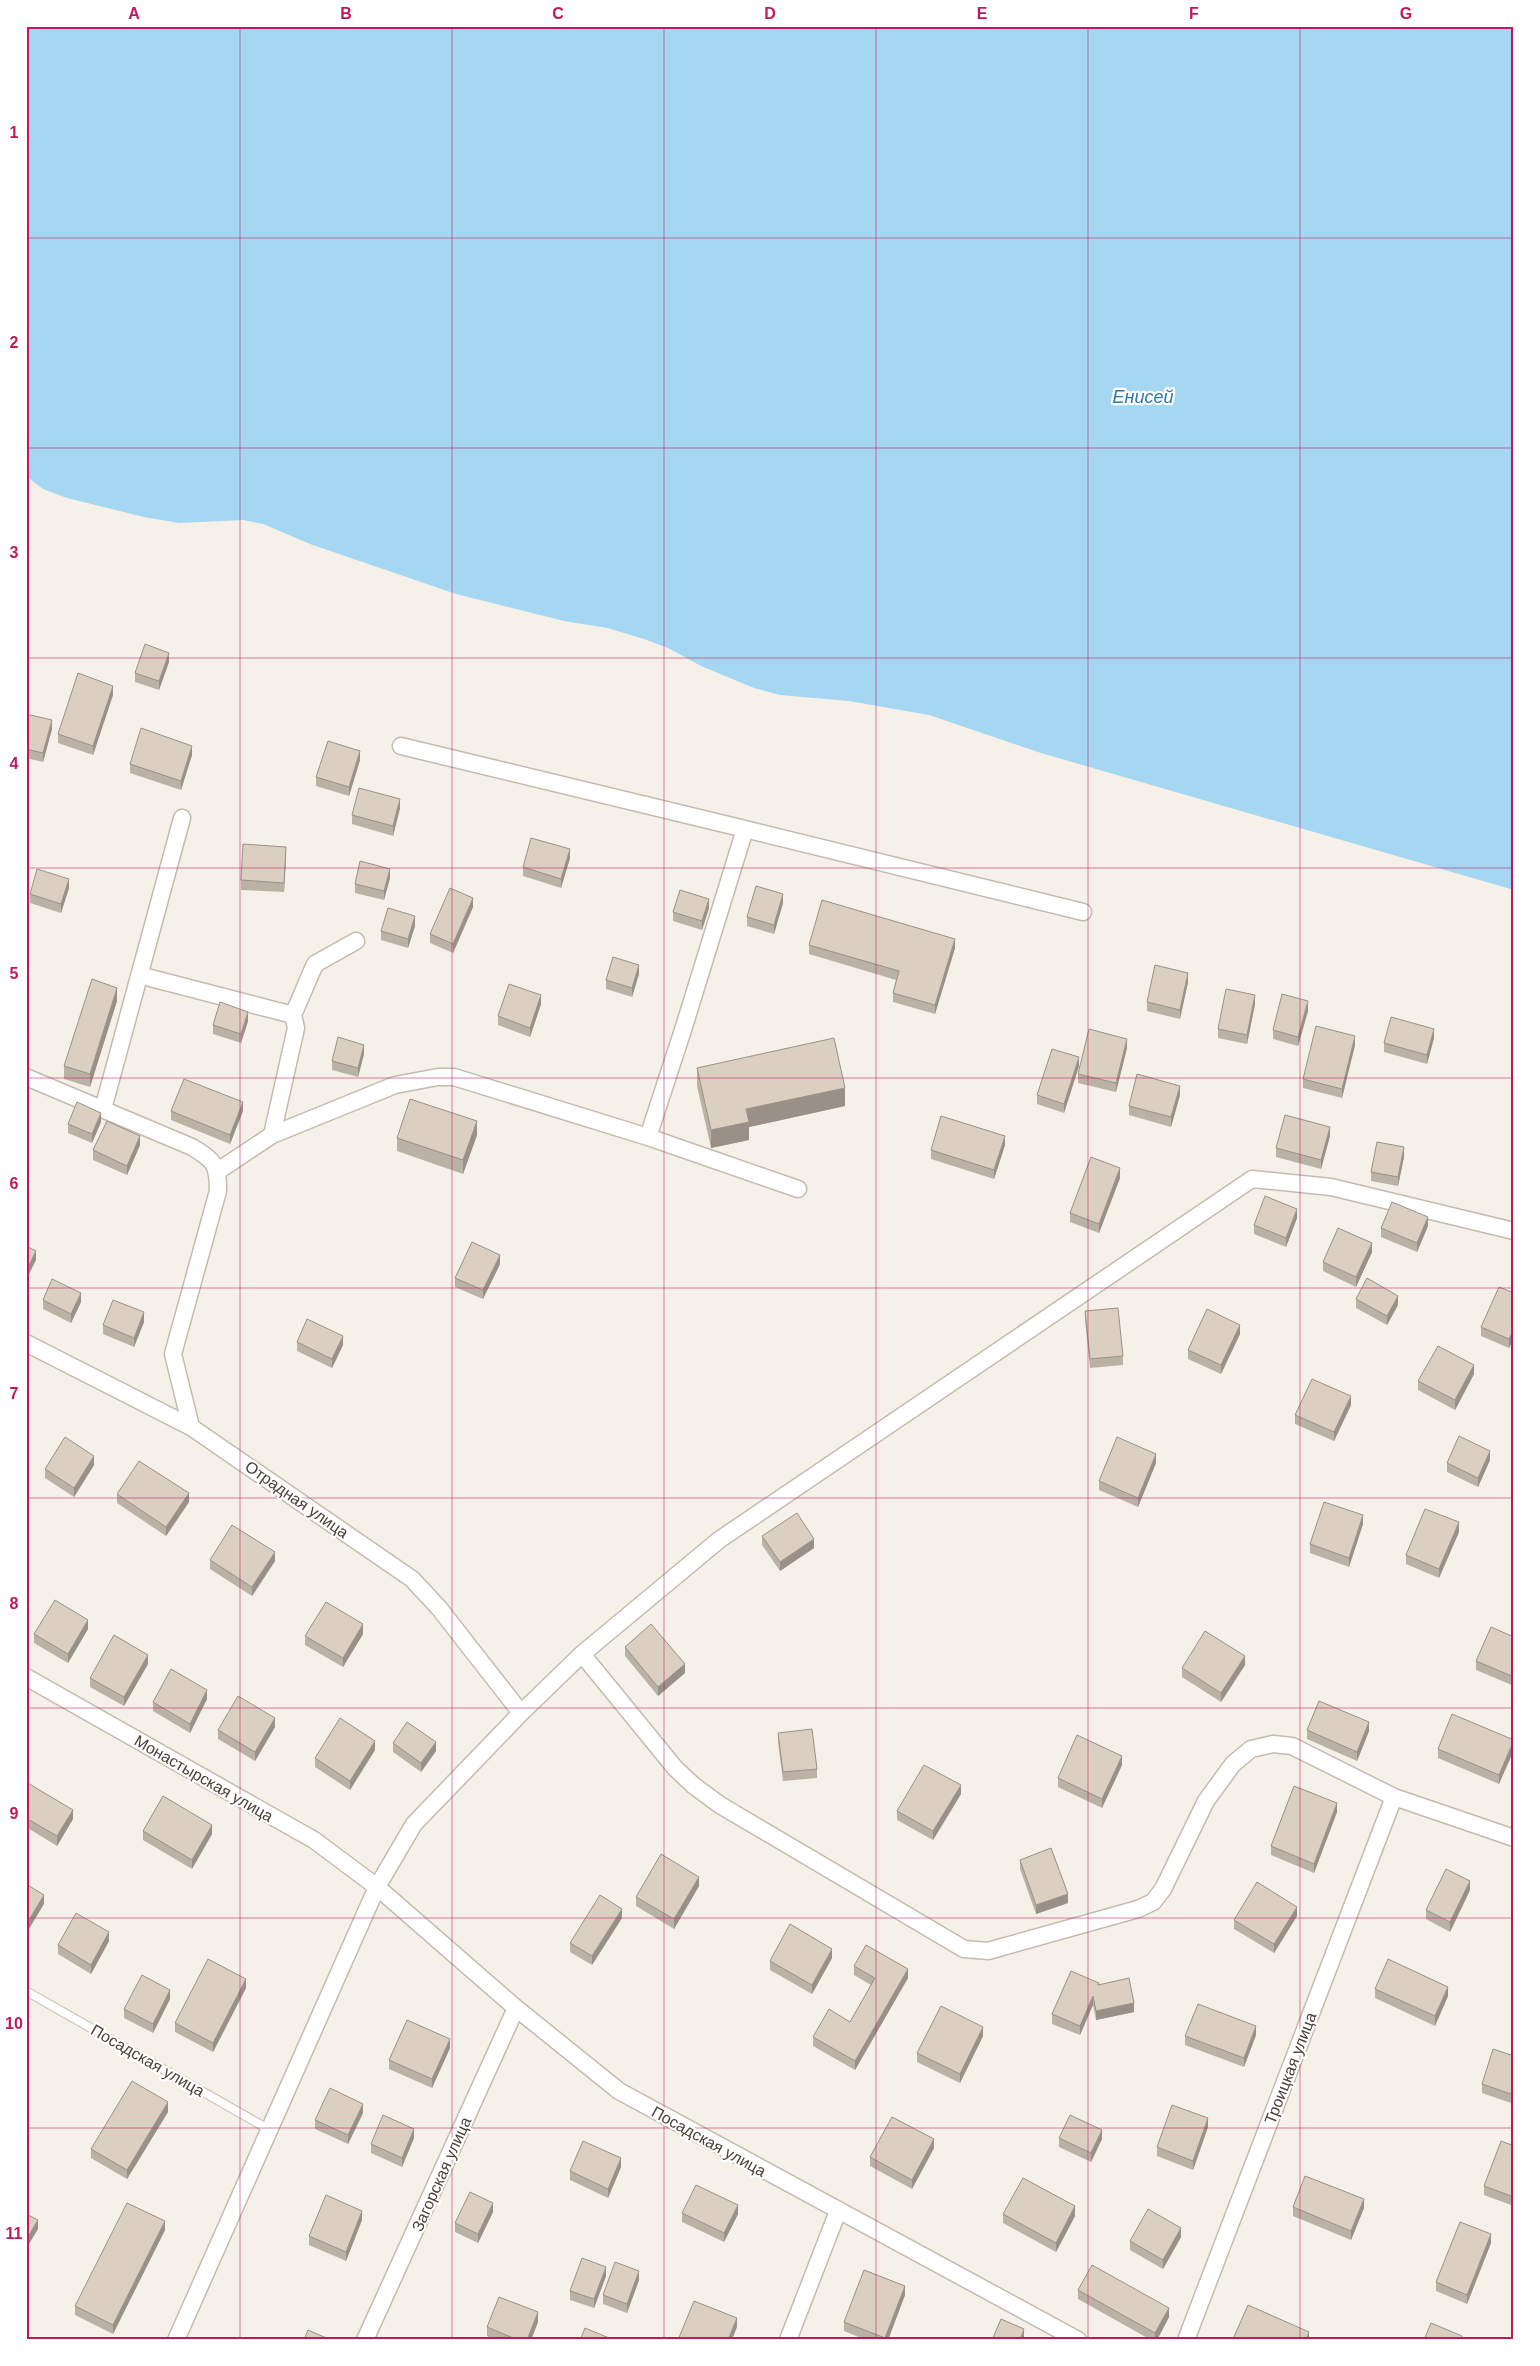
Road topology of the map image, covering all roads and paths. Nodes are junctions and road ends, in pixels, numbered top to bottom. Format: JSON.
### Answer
{"nodes":[{"id":1,"x":400,"y":746,"type":"dead end"},
{"id":2,"x":182,"y":818,"type":"dead end"},
{"id":3,"x":745,"y":829,"type":"junction"},
{"id":4,"x":1083,"y":912,"type":"dead end"},
{"id":5,"x":356,"y":941,"type":"dead end"},
{"id":6,"x":139,"y":975,"type":"junction"},
{"id":7,"x":293,"y":1015,"type":"junction"},
{"id":8,"x":26,"y":1077,"type":"edge"},
{"id":9,"x":103,"y":1109,"type":"junction"},
{"id":10,"x":272,"y":1135,"type":"junction"},
{"id":11,"x":648,"y":1137,"type":"junction"},
{"id":12,"x":218,"y":1170,"type":"junction"},
{"id":13,"x":798,"y":1189,"type":"dead end"},
{"id":14,"x":1514,"y":1231,"type":"edge"},
{"id":15,"x":26,"y":1343,"type":"edge"},
{"id":16,"x":191,"y":1427,"type":"junction"},
{"id":17,"x":582,"y":1654,"type":"junction"},
{"id":18,"x":26,"y":1677,"type":"edge"},
{"id":19,"x":521,"y":1713,"type":"junction"},
{"id":20,"x":1394,"y":1797,"type":"junction"},
{"id":21,"x":1514,"y":1838,"type":"edge"},
{"id":22,"x":377,"y":1887,"type":"junction"},
{"id":23,"x":26,"y":1991,"type":"edge"},
{"id":24,"x":516,"y":2008,"type":"junction"},
{"id":25,"x":270,"y":2130,"type":"junction"},
{"id":26,"x":838,"y":2211,"type":"junction"},
{"id":27,"x":176,"y":2340,"type":"edge"},
{"id":28,"x":365,"y":2340,"type":"edge"},
{"id":29,"x":788,"y":2340,"type":"edge"},
{"id":30,"x":1078,"y":2340,"type":"edge"},
{"id":31,"x":1186,"y":2340,"type":"edge"}],
"edges":[{"from":1,"to":3,"type":"street"},
{"from":2,"to":6,"type":"street"},
{"from":3,"to":4,"type":"street"},
{"from":3,"to":11,"type":"street"},
{"from":5,"to":7,"type":"street"},
{"from":6,"to":7,"type":"street"},
{"from":6,"to":9,"type":"street"},
{"from":7,"to":10,"type":"street"},
{"from":8,"to":9,"type":"street"},
{"from":9,"to":12,"type":"street"},
{"from":10,"to":11,"type":"street"},
{"from":10,"to":12,"type":"street"},
{"from":11,"to":13,"type":"street"},
{"from":12,"to":16,"type":"street"},
{"from":14,"to":17,"type":"street"},
{"from":15,"to":16,"type":"street","name":"Отрадная улица"},
{"from":16,"to":19,"type":"street","name":"Отрадная улица"},
{"from":17,"to":19,"type":"street"},
{"from":17,"to":20,"type":"street"},
{"from":18,"to":22,"type":"street","name":"Монастырская улица"},
{"from":19,"to":22,"type":"street"},
{"from":20,"to":21,"type":"street"},
{"from":20,"to":31,"type":"street","name":"Троицкая улица"},
{"from":22,"to":24,"type":"street","name":"Посадская улица"},
{"from":22,"to":25,"type":"street"},
{"from":23,"to":25,"type":"lane","name":"Посадская улица"},
{"from":24,"to":26,"type":"street","name":"Посадская улица"},
{"from":24,"to":28,"type":"street","name":"Загорская улица"},
{"from":25,"to":27,"type":"street"},
{"from":26,"to":29,"type":"street"},
{"from":26,"to":30,"type":"street","name":"Посадская улица"}]}
